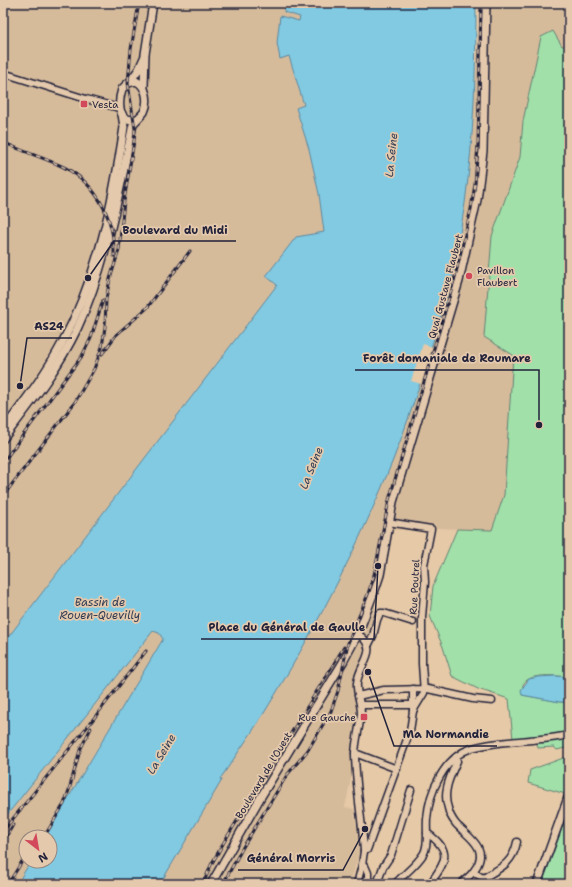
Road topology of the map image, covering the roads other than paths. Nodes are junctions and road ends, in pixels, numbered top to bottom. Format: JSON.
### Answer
{"nodes":[{"id":1,"x":153,"y":3,"type":"edge"},
{"id":2,"x":486,"y":3,"type":"edge"},
{"id":3,"x":145,"y":54,"type":"junction"},
{"id":4,"x":3,"y":73,"type":"edge"},
{"id":5,"x":129,"y":83,"type":"junction"},
{"id":6,"x":144,"y":86,"type":"junction"},
{"id":7,"x":121,"y":111,"type":"junction"},
{"id":8,"x":137,"y":119,"type":"junction"},
{"id":9,"x":77,"y":330,"type":"junction"},
{"id":10,"x":68,"y":336,"type":"junction"},
{"id":11,"x":49,"y":379,"type":"junction"},
{"id":12,"x":3,"y":430,"type":"edge"},
{"id":13,"x":3,"y":439,"type":"edge"},
{"id":14,"x":388,"y":522,"type":"junction"},
{"id":15,"x":413,"y":622,"type":"dead end"},
{"id":16,"x":358,"y":634,"type":"junction"},
{"id":17,"x":368,"y":646,"type":"junction"},
{"id":18,"x":413,"y":689,"type":"junction"},
{"id":19,"x":424,"y":689,"type":"junction"},
{"id":20,"x":358,"y":696,"type":"junction"},
{"id":21,"x":492,"y":701,"type":"dead end"},
{"id":22,"x":361,"y":705,"type":"junction"},
{"id":23,"x":413,"y":708,"type":"junction"},
{"id":24,"x":569,"y":734,"type":"edge"},
{"id":25,"x":356,"y":753,"type":"junction"},
{"id":26,"x":456,"y":757,"type":"junction"},
{"id":27,"x":396,"y":769,"type":"junction"},
{"id":28,"x":410,"y":790,"type":"dead end"},
{"id":29,"x":569,"y":795,"type":"edge"},
{"id":30,"x":427,"y":833,"type":"junction"},
{"id":31,"x":517,"y":842,"type":"dead end"},
{"id":32,"x":364,"y":851,"type":"junction"},
{"id":33,"x":362,"y":865,"type":"junction"},
{"id":34,"x":473,"y":872,"type":"junction"},
{"id":35,"x":483,"y":878,"type":"junction"},
{"id":36,"x":211,"y":884,"type":"edge"},
{"id":37,"x":357,"y":884,"type":"edge"},
{"id":38,"x":368,"y":884,"type":"edge"},
{"id":39,"x":377,"y":884,"type":"edge"},
{"id":40,"x":394,"y":884,"type":"edge"},
{"id":41,"x":430,"y":884,"type":"edge"},
{"id":42,"x":460,"y":884,"type":"edge"},
{"id":43,"x":479,"y":884,"type":"edge"},
{"id":44,"x":537,"y":884,"type":"edge"}],
"edges":[{"from":1,"to":3,"type":"main road"},
{"from":2,"to":14,"type":"main road","name":"Quai Gustave Flaubert"},
{"from":3,"to":5,"type":"main road"},
{"from":3,"to":6,"type":"main road"},
{"from":4,"to":7,"type":"street"},
{"from":5,"to":6,"type":"main road"},
{"from":5,"to":7,"type":"main road"},
{"from":6,"to":8,"type":"main road"},
{"from":7,"to":8,"type":"main road"},
{"from":7,"to":10,"type":"main road"},
{"from":8,"to":9,"type":"main road"},
{"from":9,"to":10,"type":"main road"},
{"from":9,"to":11,"type":"main road"},
{"from":10,"to":11,"type":"main road"},
{"from":10,"to":12,"type":"main road"},
{"from":11,"to":13,"type":"main road"},
{"from":14,"to":16,"type":"main road","name":"Quai Gustave Flaubert"},
{"from":14,"to":19,"type":"street","name":"Rue Poutrel"},
{"from":15,"to":17,"type":"street"},
{"from":16,"to":17,"type":"street"},
{"from":16,"to":36,"type":"main road","name":"Boulevard de l'Ouest"},
{"from":17,"to":20,"type":"street"},
{"from":18,"to":19,"type":"street"},
{"from":18,"to":20,"type":"street"},
{"from":18,"to":23,"type":"street"},
{"from":19,"to":21,"type":"street"},
{"from":19,"to":23,"type":"street"},
{"from":20,"to":22,"type":"street"},
{"from":22,"to":23,"type":"street"},
{"from":22,"to":25,"type":"street"},
{"from":23,"to":27,"type":"street"},
{"from":24,"to":26,"type":"street"},
{"from":25,"to":27,"type":"street"},
{"from":25,"to":32,"type":"street"},
{"from":26,"to":30,"type":"street"},
{"from":26,"to":34,"type":"street"},
{"from":27,"to":32,"type":"street"},
{"from":28,"to":39,"type":"street"},
{"from":29,"to":44,"type":"main road"},
{"from":30,"to":40,"type":"street"},
{"from":30,"to":41,"type":"street"},
{"from":31,"to":35,"type":"street"},
{"from":32,"to":33,"type":"street"},
{"from":33,"to":37,"type":"street"},
{"from":33,"to":38,"type":"street"},
{"from":34,"to":35,"type":"street"},
{"from":34,"to":42,"type":"street"},
{"from":35,"to":43,"type":"street"}]}
